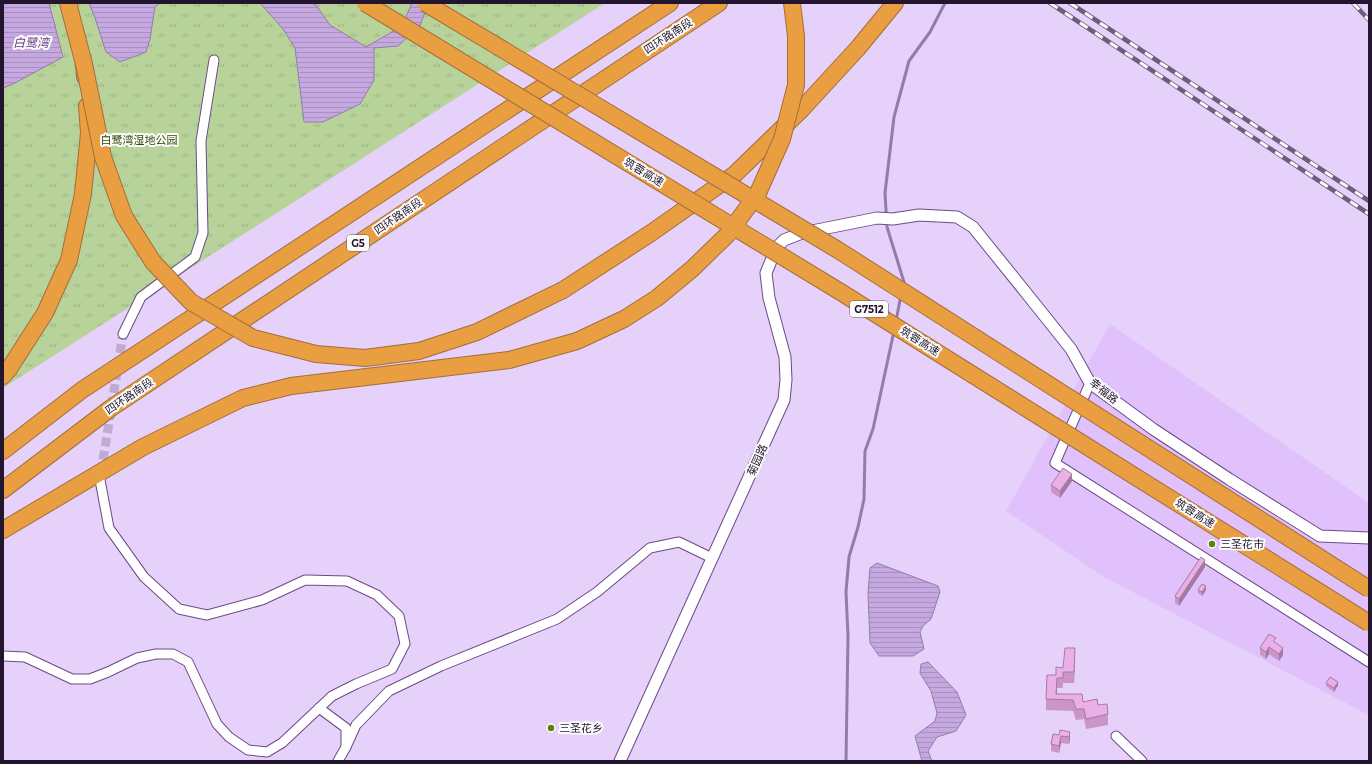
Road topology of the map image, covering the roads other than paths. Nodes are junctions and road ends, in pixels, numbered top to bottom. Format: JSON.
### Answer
{"nodes":[{"id":1,"x":68,"y":3,"type":"edge"},
{"id":2,"x":365,"y":3,"type":"edge"},
{"id":3,"x":425,"y":3,"type":"edge"},
{"id":4,"x":670,"y":3,"type":"edge"},
{"id":5,"x":719,"y":3,"type":"edge"},
{"id":6,"x":792,"y":3,"type":"edge"},
{"id":7,"x":895,"y":3,"type":"edge"},
{"id":8,"x":214,"y":60,"type":"dead end"},
{"id":9,"x":84,"y":64,"type":"junction"},
{"id":10,"x":877,"y":218,"type":"joint"},
{"id":11,"x":124,"y":334,"type":"tunnel mouth"},
{"id":12,"x":3,"y":376,"type":"edge"},
{"id":13,"x":1090,"y":383,"type":"junction"},
{"id":14,"x":1067,"y":434,"type":"junction"},
{"id":15,"x":3,"y":451,"type":"edge"},
{"id":16,"x":100,"y":480,"type":"tunnel mouth"},
{"id":17,"x":3,"y":490,"type":"edge"},
{"id":18,"x":3,"y":530,"type":"edge"},
{"id":19,"x":1369,"y":538,"type":"edge"},
{"id":20,"x":712,"y":558,"type":"junction"},
{"id":21,"x":1369,"y":589,"type":"edge"},
{"id":22,"x":1369,"y":623,"type":"edge"},
{"id":23,"x":3,"y":656,"type":"edge"},
{"id":24,"x":1369,"y":662,"type":"edge"},
{"id":25,"x":319,"y":708,"type":"junction"},
{"id":26,"x":1116,"y":736,"type":"dead end"},
{"id":27,"x":346,"y":747,"type":"junction"},
{"id":28,"x":338,"y":761,"type":"edge"},
{"id":29,"x":620,"y":761,"type":"edge"},
{"id":30,"x":1142,"y":761,"type":"edge"}],
"edges":[{"from":1,"to":9,"type":"highway"},
{"from":2,"to":14,"type":"highway","name":"筑蓉高速","number":"G7512","bridge":true},
{"from":3,"to":21,"type":"highway","bridge":true},
{"from":4,"to":15,"type":"highway"},
{"from":5,"to":17,"type":"highway","name":"四环路南段","number":"G5"},
{"from":6,"to":18,"type":"highway","bridge":true},
{"from":7,"to":9,"type":"highway","bridge":true},
{"from":8,"to":11,"type":"street"},
{"from":9,"to":12,"type":"highway","bridge":true},
{"from":10,"to":13,"type":"street","name":"幸福路"},
{"from":10,"to":20,"type":"street","name":"菊园路"},
{"from":13,"to":14,"type":"street"},
{"from":13,"to":19,"type":"street","name":"幸福路"},
{"from":14,"to":22,"type":"highway","name":"筑蓉高速","number":"G7512","bridge":true},
{"from":14,"to":24,"type":"street"},
{"from":16,"to":25,"type":"street"},
{"from":20,"to":27,"type":"street"},
{"from":20,"to":29,"type":"street","name":"菊园路"},
{"from":23,"to":25,"type":"street"},
{"from":25,"to":27,"type":"street"},
{"from":26,"to":30,"type":"street"},
{"from":27,"to":28,"type":"street"}]}
